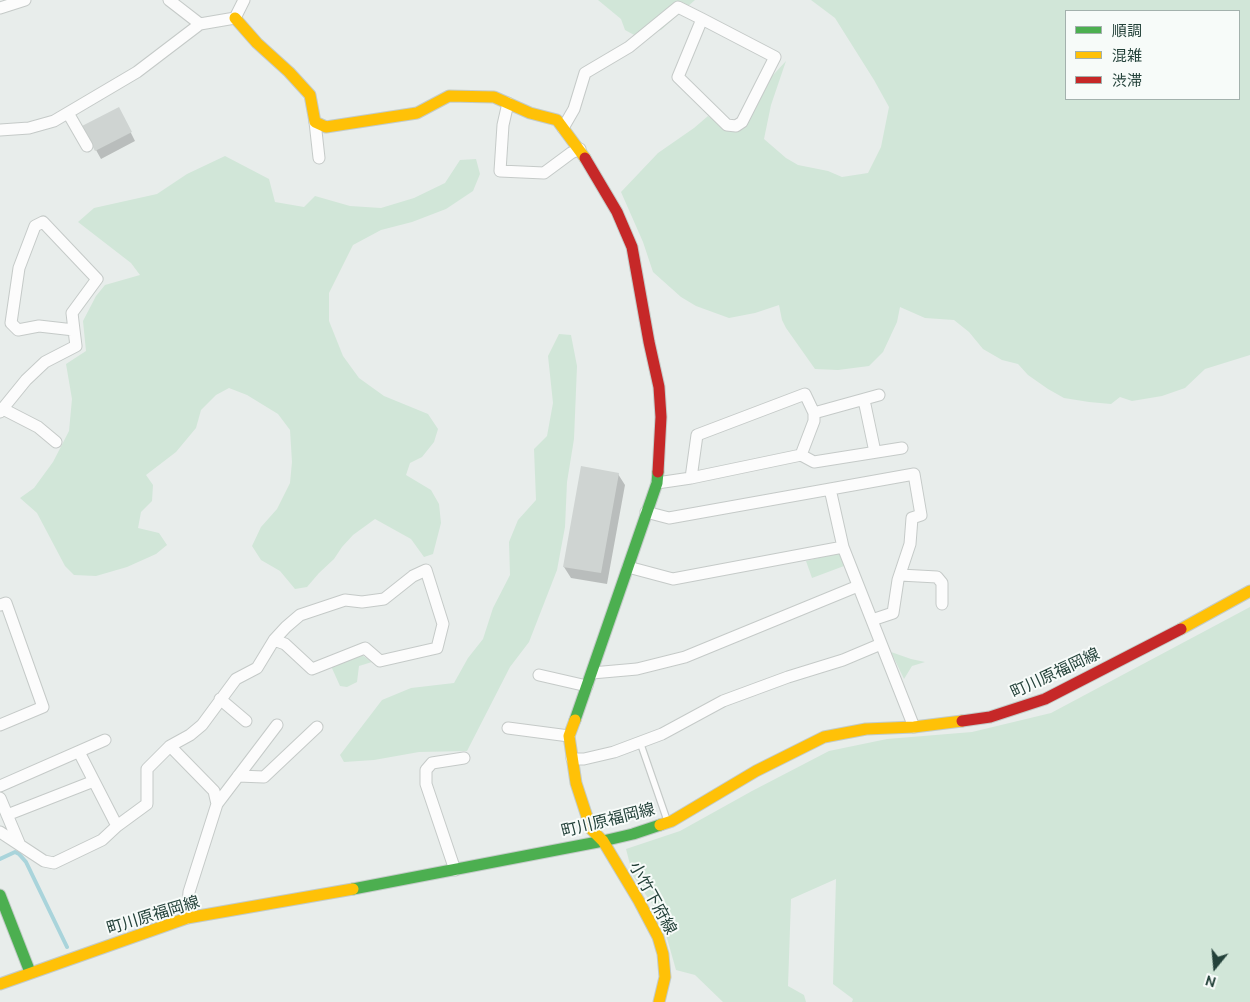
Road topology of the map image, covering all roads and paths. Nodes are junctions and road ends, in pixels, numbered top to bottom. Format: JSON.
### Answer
{"nodes":[{"id":1,"x":25,"y":0,"type":"edge"},
{"id":2,"x":169,"y":0,"type":"edge"},
{"id":3,"x":244,"y":0,"type":"edge"},
{"id":4,"x":681,"y":3,"type":"edge"},
{"id":5,"x":0,"y":8,"type":"edge"},
{"id":6,"x":235,"y":18,"type":"junction"},
{"id":7,"x":702,"y":19,"type":"junction"},
{"id":8,"x":200,"y":24,"type":"junction"},
{"id":9,"x":508,"y":103,"type":"junction"},
{"id":10,"x":68,"y":113,"type":"junction"},
{"id":11,"x":315,"y":122,"type":"junction"},
{"id":12,"x":563,"y":128,"type":"junction"},
{"id":13,"x":0,"y":130,"type":"edge"},
{"id":14,"x":87,"y":146,"type":"dead end"},
{"id":15,"x":580,"y":150,"type":"junction"},
{"id":16,"x":319,"y":158,"type":"dead end"},
{"id":17,"x":74,"y":330,"type":"junction"},
{"id":18,"x":879,"y":394,"type":"dead end"},
{"id":19,"x":864,"y":400,"type":"junction"},
{"id":20,"x":1,"y":410,"type":"edge"},
{"id":21,"x":814,"y":413,"type":"junction"},
{"id":22,"x":56,"y":442,"type":"dead end"},
{"id":23,"x":902,"y":448,"type":"dead end"},
{"id":24,"x":875,"y":452,"type":"junction"},
{"id":25,"x":801,"y":455,"type":"junction"},
{"id":26,"x":691,"y":478,"type":"junction"},
{"id":27,"x":657,"y":482,"type":"junction"},
{"id":28,"x":830,"y":489,"type":"junction"},
{"id":29,"x":646,"y":512,"type":"junction"},
{"id":30,"x":843,"y":547,"type":"junction"},
{"id":31,"x":628,"y":567,"type":"junction"},
{"id":32,"x":900,"y":575,"type":"junction"},
{"id":33,"x":858,"y":586,"type":"junction"},
{"id":34,"x":1250,"y":591,"type":"edge"},
{"id":35,"x":942,"y":604,"type":"dead end"},
{"id":36,"x":0,"y":605,"type":"edge"},
{"id":37,"x":872,"y":620,"type":"junction"},
{"id":38,"x":274,"y":640,"type":"junction"},
{"id":39,"x":881,"y":644,"type":"junction"},
{"id":40,"x":592,"y":673,"type":"junction"},
{"id":41,"x":539,"y":675,"type":"dead end"},
{"id":42,"x":587,"y":686,"type":"junction"},
{"id":43,"x":220,"y":699,"type":"junction"},
{"id":44,"x":246,"y":721,"type":"dead end"},
{"id":45,"x":277,"y":725,"type":"dead end"},
{"id":46,"x":0,"y":726,"type":"edge"},
{"id":47,"x":316,"y":726,"type":"dead end"},
{"id":48,"x":914,"y":727,"type":"junction"},
{"id":49,"x":508,"y":728,"type":"dead end"},
{"id":50,"x":569,"y":736,"type":"junction"},
{"id":51,"x":105,"y":740,"type":"dead end"},
{"id":52,"x":640,"y":742,"type":"junction"},
{"id":53,"x":170,"y":746,"type":"junction"},
{"id":54,"x":79,"y":752,"type":"junction"},
{"id":55,"x":464,"y":758,"type":"dead end"},
{"id":56,"x":572,"y":759,"type":"junction"},
{"id":57,"x":238,"y":776,"type":"junction"},
{"id":58,"x":94,"y":781,"type":"junction"},
{"id":59,"x":0,"y":786,"type":"edge"},
{"id":60,"x":0,"y":798,"type":"edge"},
{"id":61,"x":216,"y":804,"type":"junction"},
{"id":62,"x":7,"y":815,"type":"junction"},
{"id":63,"x":667,"y":822,"type":"junction"},
{"id":64,"x":117,"y":826,"type":"junction"},
{"id":65,"x":0,"y":832,"type":"edge"},
{"id":66,"x":603,"y":842,"type":"junction"},
{"id":67,"x":19,"y":843,"type":"junction"},
{"id":68,"x":455,"y":870,"type":"junction"},
{"id":69,"x":0,"y":895,"type":"edge"},
{"id":70,"x":187,"y":918,"type":"junction"},
{"id":71,"x":30,"y":972,"type":"junction"},
{"id":72,"x":0,"y":984,"type":"edge"},
{"id":73,"x":659,"y":1002,"type":"edge"}],
"edges":[{"from":1,"to":5,"type":"street"},
{"from":2,"to":8,"type":"street"},
{"from":3,"to":6,"type":"street"},
{"from":4,"to":7,"type":"street"},
{"from":4,"to":12,"type":"street"},
{"from":6,"to":8,"type":"street"},
{"from":6,"to":11,"type":"main road"},
{"from":7,"to":7,"type":"street"},
{"from":8,"to":10,"type":"street"},
{"from":9,"to":11,"type":"main road"},
{"from":9,"to":12,"type":"main road"},
{"from":9,"to":15,"type":"street"},
{"from":10,"to":13,"type":"street"},
{"from":10,"to":14,"type":"street"},
{"from":11,"to":16,"type":"street"},
{"from":12,"to":15,"type":"main road"},
{"from":15,"to":27,"type":"main road"},
{"from":17,"to":17,"type":"street"},
{"from":17,"to":20,"type":"street"},
{"from":18,"to":19,"type":"street"},
{"from":19,"to":21,"type":"street"},
{"from":19,"to":24,"type":"street"},
{"from":20,"to":22,"type":"street"},
{"from":21,"to":25,"type":"street"},
{"from":21,"to":26,"type":"street"},
{"from":23,"to":24,"type":"street"},
{"from":24,"to":25,"type":"street"},
{"from":25,"to":26,"type":"street"},
{"from":26,"to":27,"type":"street"},
{"from":27,"to":29,"type":"main road"},
{"from":28,"to":29,"type":"street"},
{"from":28,"to":30,"type":"street"},
{"from":28,"to":32,"type":"street"},
{"from":29,"to":31,"type":"main road"},
{"from":30,"to":31,"type":"street"},
{"from":30,"to":33,"type":"street"},
{"from":31,"to":40,"type":"main road"},
{"from":32,"to":35,"type":"street"},
{"from":32,"to":37,"type":"street"},
{"from":33,"to":37,"type":"street"},
{"from":33,"to":40,"type":"street"},
{"from":34,"to":48,"type":"main road","name":"町川原福岡線"},
{"from":36,"to":46,"type":"street"},
{"from":37,"to":39,"type":"street"},
{"from":38,"to":38,"type":"street"},
{"from":38,"to":43,"type":"street"},
{"from":39,"to":48,"type":"street"},
{"from":39,"to":52,"type":"street"},
{"from":40,"to":42,"type":"main road"},
{"from":41,"to":42,"type":"street"},
{"from":42,"to":50,"type":"main road"},
{"from":43,"to":44,"type":"street"},
{"from":43,"to":53,"type":"street"},
{"from":45,"to":57,"type":"street"},
{"from":47,"to":57,"type":"street"},
{"from":48,"to":63,"type":"main road","name":"町川原福岡線"},
{"from":49,"to":50,"type":"street"},
{"from":50,"to":56,"type":"main road","name":"小竹下府線"},
{"from":51,"to":54,"type":"street"},
{"from":52,"to":56,"type":"street"},
{"from":52,"to":63,"type":"lane"},
{"from":53,"to":61,"type":"street"},
{"from":53,"to":64,"type":"street"},
{"from":54,"to":58,"type":"street"},
{"from":54,"to":59,"type":"street"},
{"from":55,"to":68,"type":"street"},
{"from":56,"to":66,"type":"main road","name":"小竹下府線"},
{"from":57,"to":61,"type":"street"},
{"from":58,"to":62,"type":"street"},
{"from":58,"to":64,"type":"street"},
{"from":60,"to":62,"type":"street"},
{"from":61,"to":70,"type":"street"},
{"from":62,"to":67,"type":"street"},
{"from":63,"to":66,"type":"main road","name":"町川原福岡線"},
{"from":64,"to":67,"type":"street"},
{"from":65,"to":67,"type":"street"},
{"from":66,"to":68,"type":"main road","name":"町川原福岡線"},
{"from":66,"to":73,"type":"main road","name":"小竹下府線"},
{"from":68,"to":70,"type":"main road","name":"町川原福岡線"},
{"from":69,"to":71,"type":"main road"},
{"from":70,"to":71,"type":"main road","name":"町川原福岡線"},
{"from":71,"to":72,"type":"main road","name":"町川原福岡線"}]}
